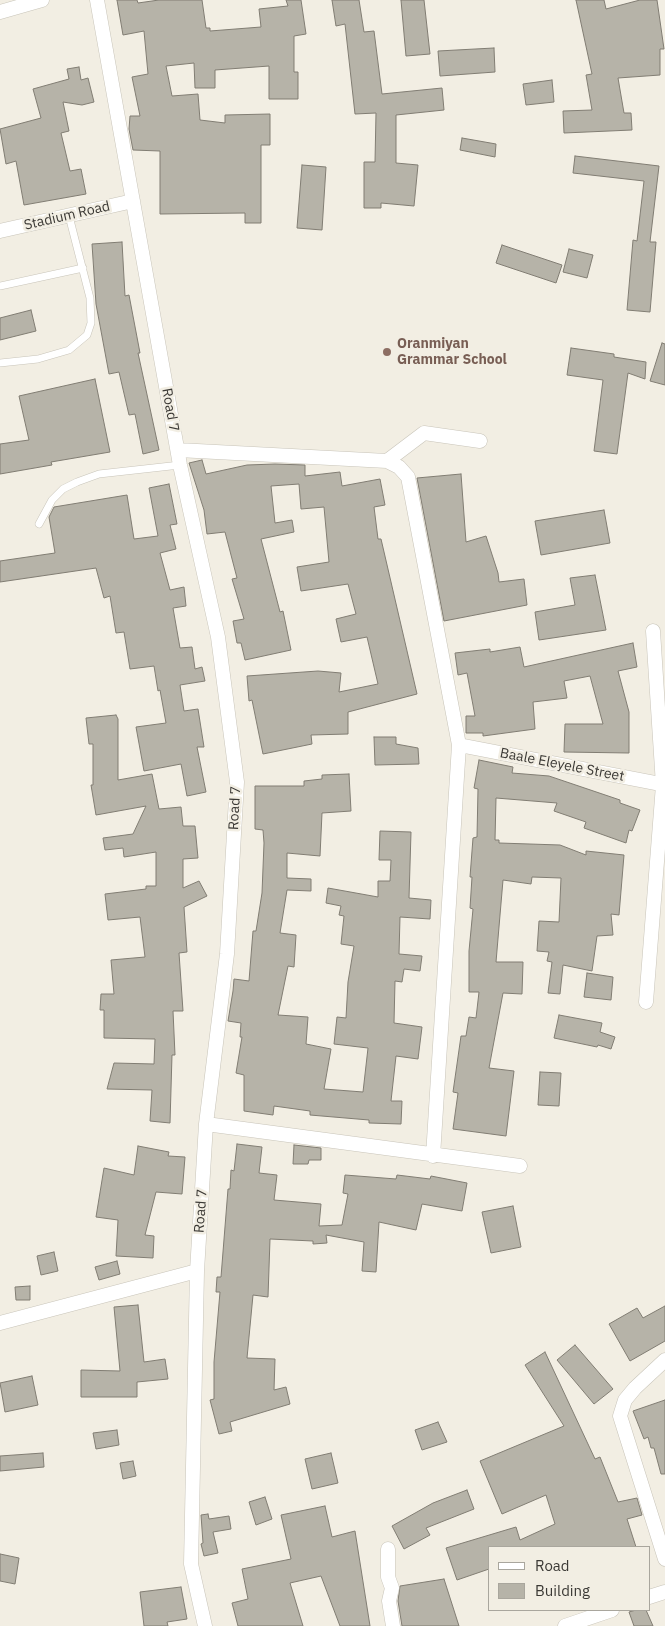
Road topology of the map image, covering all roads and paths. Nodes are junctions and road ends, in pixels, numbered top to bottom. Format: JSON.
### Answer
{"nodes":[{"id":1,"x":42,"y":0,"type":"edge"},
{"id":2,"x":96,"y":0,"type":"edge"},
{"id":3,"x":0,"y":12,"type":"edge"},
{"id":4,"x":133,"y":201,"type":"junction"},
{"id":5,"x":69,"y":216,"type":"junction"},
{"id":6,"x":0,"y":231,"type":"edge"},
{"id":7,"x":83,"y":268,"type":"junction"},
{"id":8,"x":0,"y":286,"type":"edge"},
{"id":9,"x":0,"y":363,"type":"edge"},
{"id":10,"x":480,"y":441,"type":"dead end"},
{"id":11,"x":178,"y":450,"type":"junction"},
{"id":12,"x":387,"y":460,"type":"junction"},
{"id":13,"x":180,"y":465,"type":"junction"},
{"id":14,"x":39,"y":524,"type":"dead end"},
{"id":15,"x":653,"y":631,"type":"dead end"},
{"id":16,"x":459,"y":745,"type":"junction"},
{"id":17,"x":664,"y":785,"type":"edge"},
{"id":18,"x":646,"y":1002,"type":"dead end"},
{"id":19,"x":206,"y":1124,"type":"junction"},
{"id":20,"x":433,"y":1156,"type":"junction"},
{"id":21,"x":520,"y":1166,"type":"dead end"},
{"id":22,"x":197,"y":1271,"type":"junction"},
{"id":23,"x":0,"y":1323,"type":"edge"},
{"id":24,"x":665,"y":1360,"type":"edge"},
{"id":25,"x":388,"y":1548,"type":"dead end"},
{"id":26,"x":665,"y":1559,"type":"edge"},
{"id":27,"x":665,"y":1592,"type":"edge"},
{"id":28,"x":650,"y":1597,"type":"edge"},
{"id":29,"x":609,"y":1611,"type":"edge"},
{"id":30,"x":205,"y":1626,"type":"edge"},
{"id":31,"x":393,"y":1626,"type":"edge"},
{"id":32,"x":565,"y":1626,"type":"edge"}],
"edges":[{"from":1,"to":3,"type":"street"},
{"from":2,"to":4,"type":"street","name":"Road 7"},
{"from":4,"to":5,"type":"street","name":"Stadium Road"},
{"from":4,"to":11,"type":"street","name":"Road 7"},
{"from":5,"to":6,"type":"street","name":"Stadium Road"},
{"from":5,"to":7,"type":"lane"},
{"from":7,"to":8,"type":"lane"},
{"from":7,"to":9,"type":"lane"},
{"from":10,"to":12,"type":"street"},
{"from":11,"to":12,"type":"street"},
{"from":11,"to":13,"type":"street","name":"Road 7"},
{"from":12,"to":16,"type":"street"},
{"from":13,"to":14,"type":"lane"},
{"from":13,"to":19,"type":"street","name":"Road 7"},
{"from":15,"to":17,"type":"street"},
{"from":16,"to":17,"type":"street","name":"Baale Eleyele Street"},
{"from":16,"to":20,"type":"street"},
{"from":17,"to":18,"type":"street"},
{"from":19,"to":20,"type":"street"},
{"from":19,"to":22,"type":"street","name":"Road 7"},
{"from":20,"to":21,"type":"street"},
{"from":22,"to":23,"type":"street"},
{"from":22,"to":30,"type":"street","name":"Road 7"},
{"from":24,"to":26,"type":"street"},
{"from":25,"to":31,"type":"street"},
{"from":27,"to":28,"type":"street"},
{"from":29,"to":32,"type":"street"}]}
